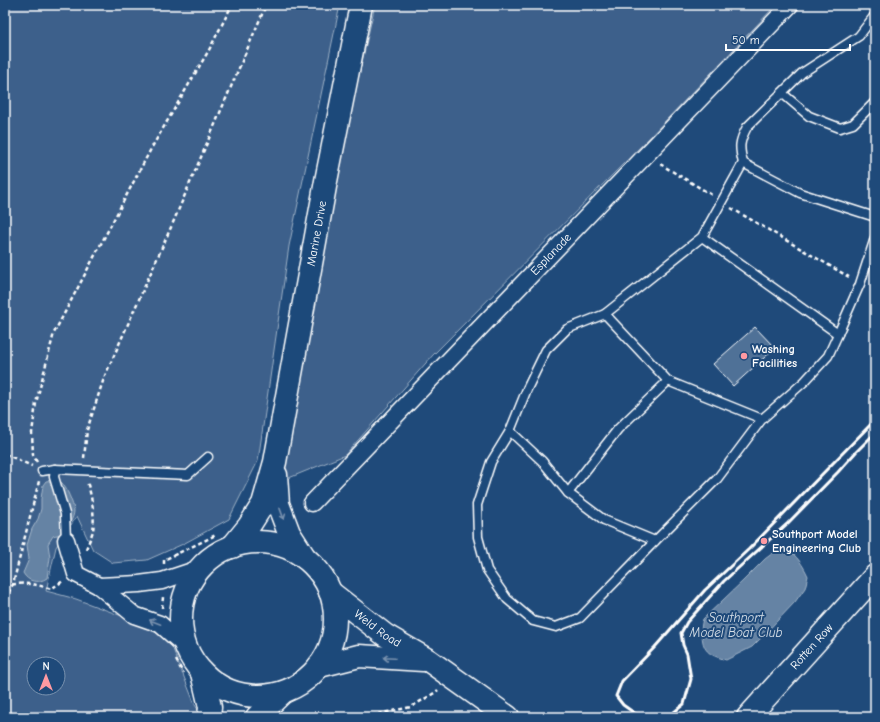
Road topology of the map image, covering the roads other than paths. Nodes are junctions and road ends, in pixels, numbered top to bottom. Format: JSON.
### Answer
{"nodes":[{"id":1,"x":361,"y":5,"type":"edge"},
{"id":2,"x":790,"y":5,"type":"edge"},
{"id":3,"x":875,"y":15,"type":"edge"},
{"id":4,"x":782,"y":93,"type":"junction"},
{"id":5,"x":875,"y":102,"type":"edge"},
{"id":6,"x":743,"y":163,"type":"junction"},
{"id":7,"x":875,"y":217,"type":"edge"},
{"id":8,"x":702,"y":237,"type":"junction"},
{"id":9,"x":875,"y":238,"type":"edge"},
{"id":10,"x":605,"y":314,"type":"junction"},
{"id":11,"x":838,"y":334,"type":"junction"},
{"id":12,"x":668,"y":381,"type":"junction"},
{"id":13,"x":762,"y":419,"type":"junction"},
{"id":14,"x":510,"y":431,"type":"junction"},
{"id":15,"x":208,"y":457,"type":"dead end"},
{"id":16,"x":275,"y":462,"type":"junction"},
{"id":17,"x":55,"y":469,"type":"junction"},
{"id":18,"x":42,"y":470,"type":"road end"},
{"id":19,"x":568,"y":493,"type":"junction"},
{"id":20,"x":312,"y":503,"type":"dead end"},
{"id":21,"x":66,"y":540,"type":"joint"},
{"id":22,"x":226,"y":540,"type":"junction"},
{"id":23,"x":655,"y":541,"type":"junction"},
{"id":24,"x":305,"y":558,"type":"junction"},
{"id":25,"x":200,"y":568,"type":"junction"},
{"id":26,"x":875,"y":576,"type":"edge"},
{"id":27,"x":99,"y":586,"type":"junction"},
{"id":28,"x":330,"y":592,"type":"junction"},
{"id":29,"x":180,"y":652,"type":"junction"},
{"id":30,"x":428,"y":660,"type":"junction"},
{"id":31,"x":319,"y":666,"type":"junction"},
{"id":32,"x":194,"y":675,"type":"junction"},
{"id":33,"x":282,"y":693,"type":"junction"},
{"id":34,"x":210,"y":712,"type":"edge"},
{"id":35,"x":257,"y":717,"type":"edge"},
{"id":36,"x":508,"y":717,"type":"edge"},
{"id":37,"x":748,"y":717,"type":"edge"}],
"edges":[{"from":1,"to":16,"type":"street","name":"Marine Drive"},
{"from":2,"to":20,"type":"street","name":"Esplanade"},
{"from":3,"to":4,"type":"lane"},
{"from":4,"to":5,"type":"lane"},
{"from":4,"to":6,"type":"lane"},
{"from":6,"to":7,"type":"lane"},
{"from":6,"to":8,"type":"lane"},
{"from":8,"to":10,"type":"lane"},
{"from":8,"to":11,"type":"lane"},
{"from":9,"to":11,"type":"lane"},
{"from":10,"to":12,"type":"lane"},
{"from":10,"to":14,"type":"lane"},
{"from":11,"to":13,"type":"lane"},
{"from":12,"to":13,"type":"lane"},
{"from":12,"to":19,"type":"lane"},
{"from":13,"to":23,"type":"lane"},
{"from":14,"to":19,"type":"lane"},
{"from":14,"to":23,"type":"lane"},
{"from":15,"to":17,"type":"lane"},
{"from":16,"to":22,"type":"street","name":"Marine Drive"},
{"from":16,"to":24,"type":"street","name":"Marine Drive","one_way":true},
{"from":17,"to":18,"type":"lane"},
{"from":17,"to":21,"type":"lane"},
{"from":19,"to":23,"type":"lane"},
{"from":21,"to":27,"type":"street"},
{"from":22,"to":24,"type":"street"},
{"from":22,"to":25,"type":"street"},
{"from":24,"to":28,"type":"street"},
{"from":25,"to":27,"type":"street"},
{"from":25,"to":29,"type":"street"},
{"from":26,"to":37,"type":"street","name":"Rotten Row"},
{"from":29,"to":27,"type":"street","one_way":true},
{"from":28,"to":30,"type":"street","name":"Weld Road"},
{"from":28,"to":31,"type":"street"},
{"from":29,"to":32,"type":"street"},
{"from":30,"to":31,"type":"street","name":"Weld Road","one_way":true},
{"from":30,"to":36,"type":"street","name":"Weld Road"},
{"from":31,"to":33,"type":"street"},
{"from":32,"to":33,"type":"street"},
{"from":32,"to":34,"type":"street"},
{"from":33,"to":35,"type":"street"}]}
